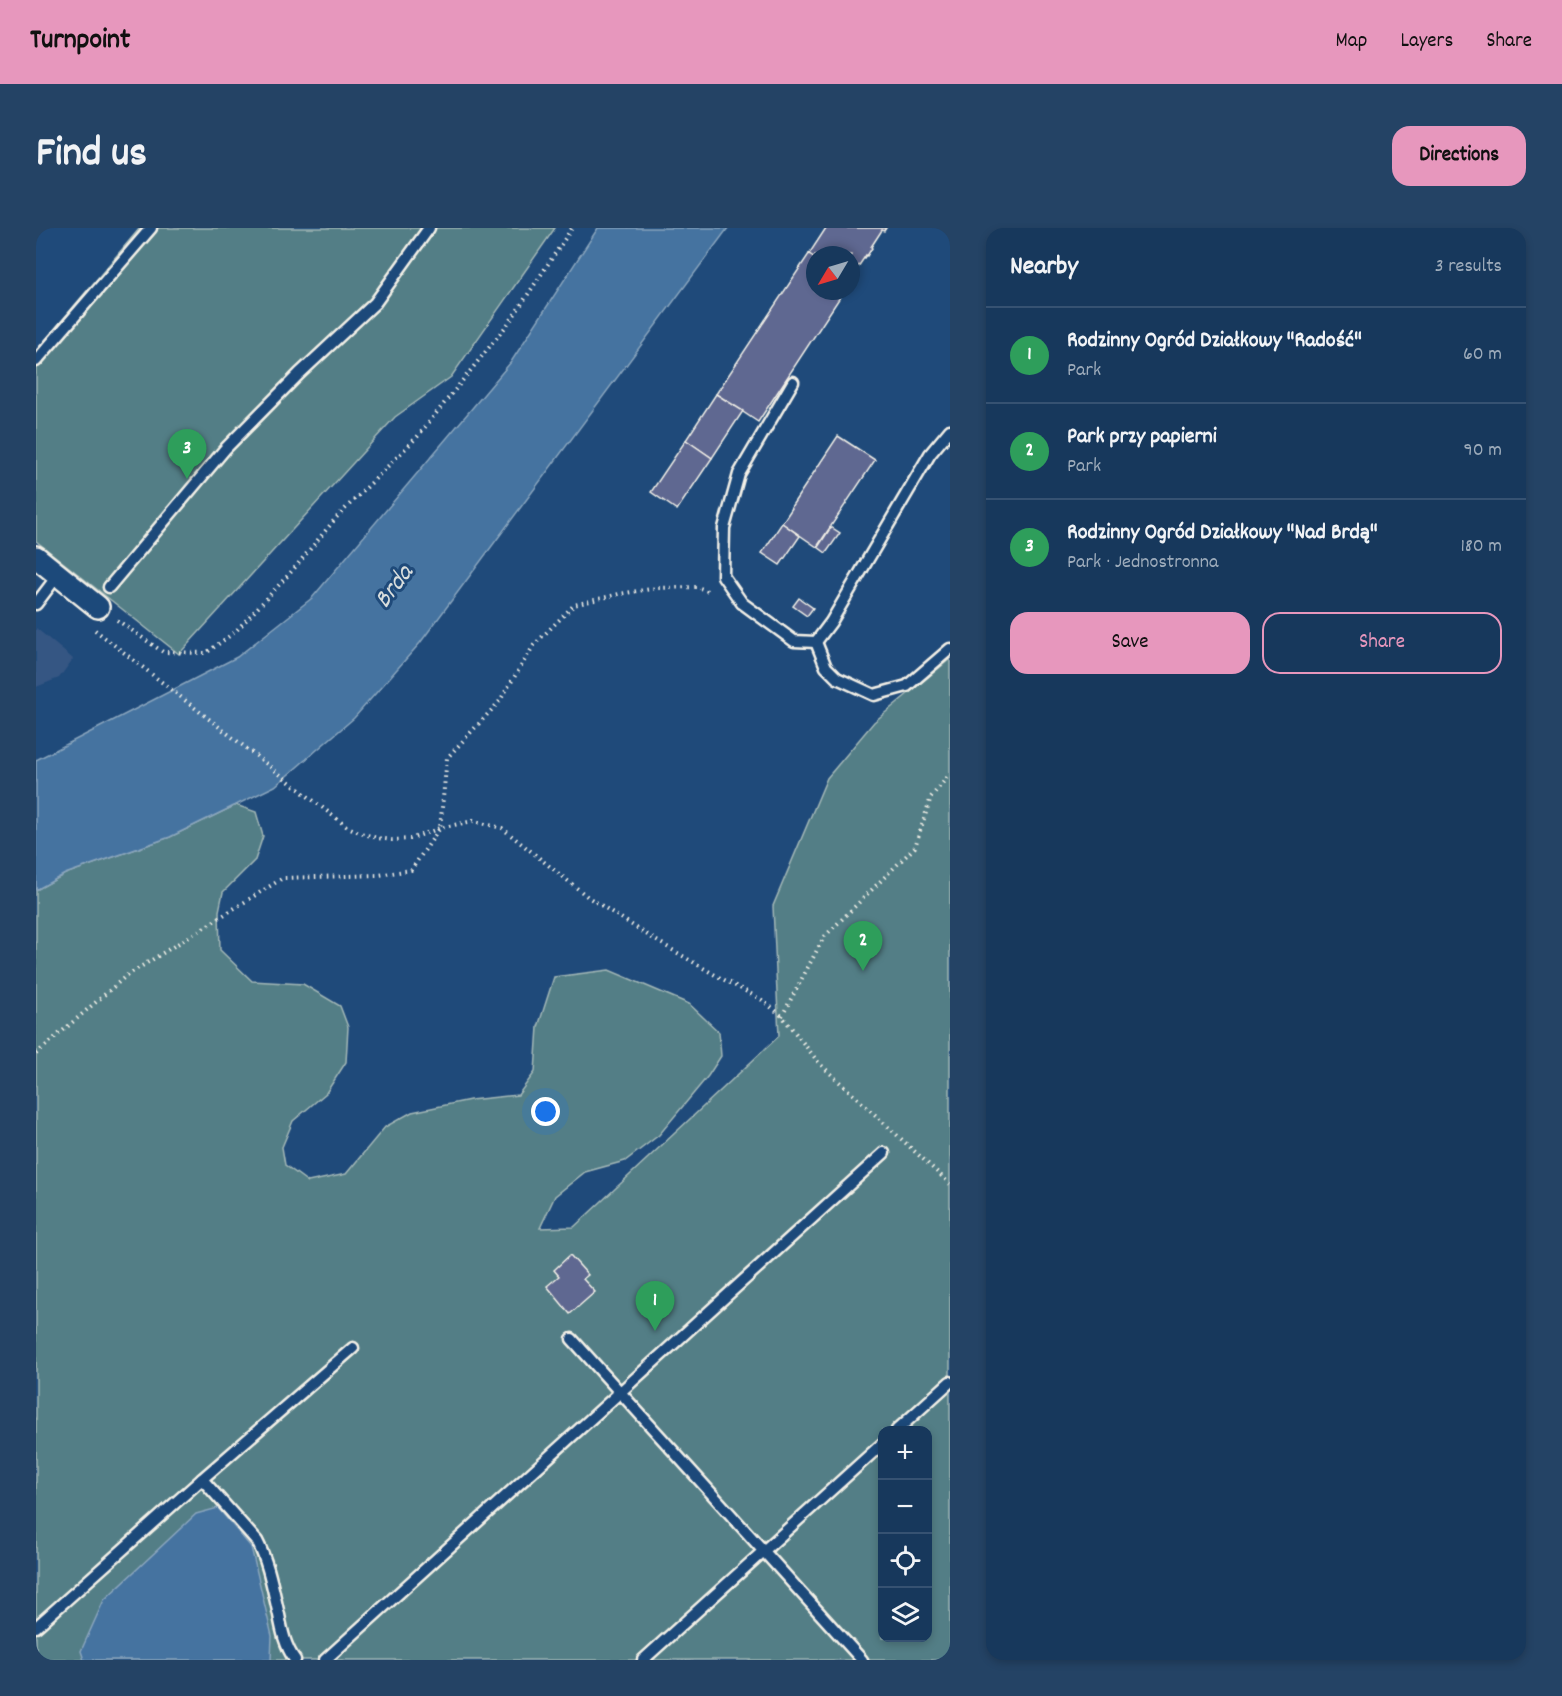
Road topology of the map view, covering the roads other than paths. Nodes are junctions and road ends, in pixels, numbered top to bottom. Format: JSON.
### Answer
{"nodes":[{"id":1,"x":151,"y":228,"type":"edge"},
{"id":2,"x":429,"y":228,"type":"edge"},
{"id":3,"x":36,"y":362,"type":"edge"},
{"id":4,"x":793,"y":382,"type":"dead end"},
{"id":5,"x":950,"y":430,"type":"edge"},
{"id":6,"x":36,"y":557,"type":"edge"},
{"id":7,"x":57,"y":575,"type":"junction"},
{"id":8,"x":108,"y":587,"type":"dead end"},
{"id":9,"x":36,"y":604,"type":"edge"},
{"id":10,"x":98,"y":607,"type":"road end"},
{"id":11,"x":816,"y":642,"type":"junction"},
{"id":12,"x":950,"y":650,"type":"edge"},
{"id":13,"x":884,"y":1153,"type":"dead end"},
{"id":14,"x":572,"y":1339,"type":"dead end"},
{"id":15,"x":353,"y":1348,"type":"dead end"},
{"id":16,"x":950,"y":1382,"type":"edge"},
{"id":17,"x":620,"y":1393,"type":"junction"},
{"id":18,"x":902,"y":1426,"type":"edge"},
{"id":19,"x":878,"y":1448,"type":"edge"},
{"id":20,"x":202,"y":1479,"type":"junction"},
{"id":21,"x":764,"y":1552,"type":"junction"},
{"id":22,"x":36,"y":1627,"type":"edge"},
{"id":23,"x":295,"y":1660,"type":"edge"},
{"id":24,"x":325,"y":1660,"type":"edge"},
{"id":25,"x":642,"y":1660,"type":"edge"},
{"id":26,"x":862,"y":1660,"type":"edge"}],
"edges":[{"from":1,"to":3,"type":"lane"},
{"from":2,"to":8,"type":"lane"},
{"from":4,"to":11,"type":"lane"},
{"from":5,"to":11,"type":"lane"},
{"from":6,"to":7,"type":"street"},
{"from":7,"to":9,"type":"lane"},
{"from":7,"to":10,"type":"street"},
{"from":11,"to":12,"type":"lane"},
{"from":13,"to":17,"type":"lane"},
{"from":14,"to":17,"type":"lane"},
{"from":15,"to":20,"type":"lane"},
{"from":16,"to":18,"type":"lane"},
{"from":17,"to":21,"type":"lane"},
{"from":17,"to":24,"type":"lane"},
{"from":19,"to":21,"type":"lane"},
{"from":20,"to":22,"type":"lane"},
{"from":20,"to":23,"type":"lane"},
{"from":21,"to":25,"type":"lane"},
{"from":21,"to":26,"type":"lane"}]}
